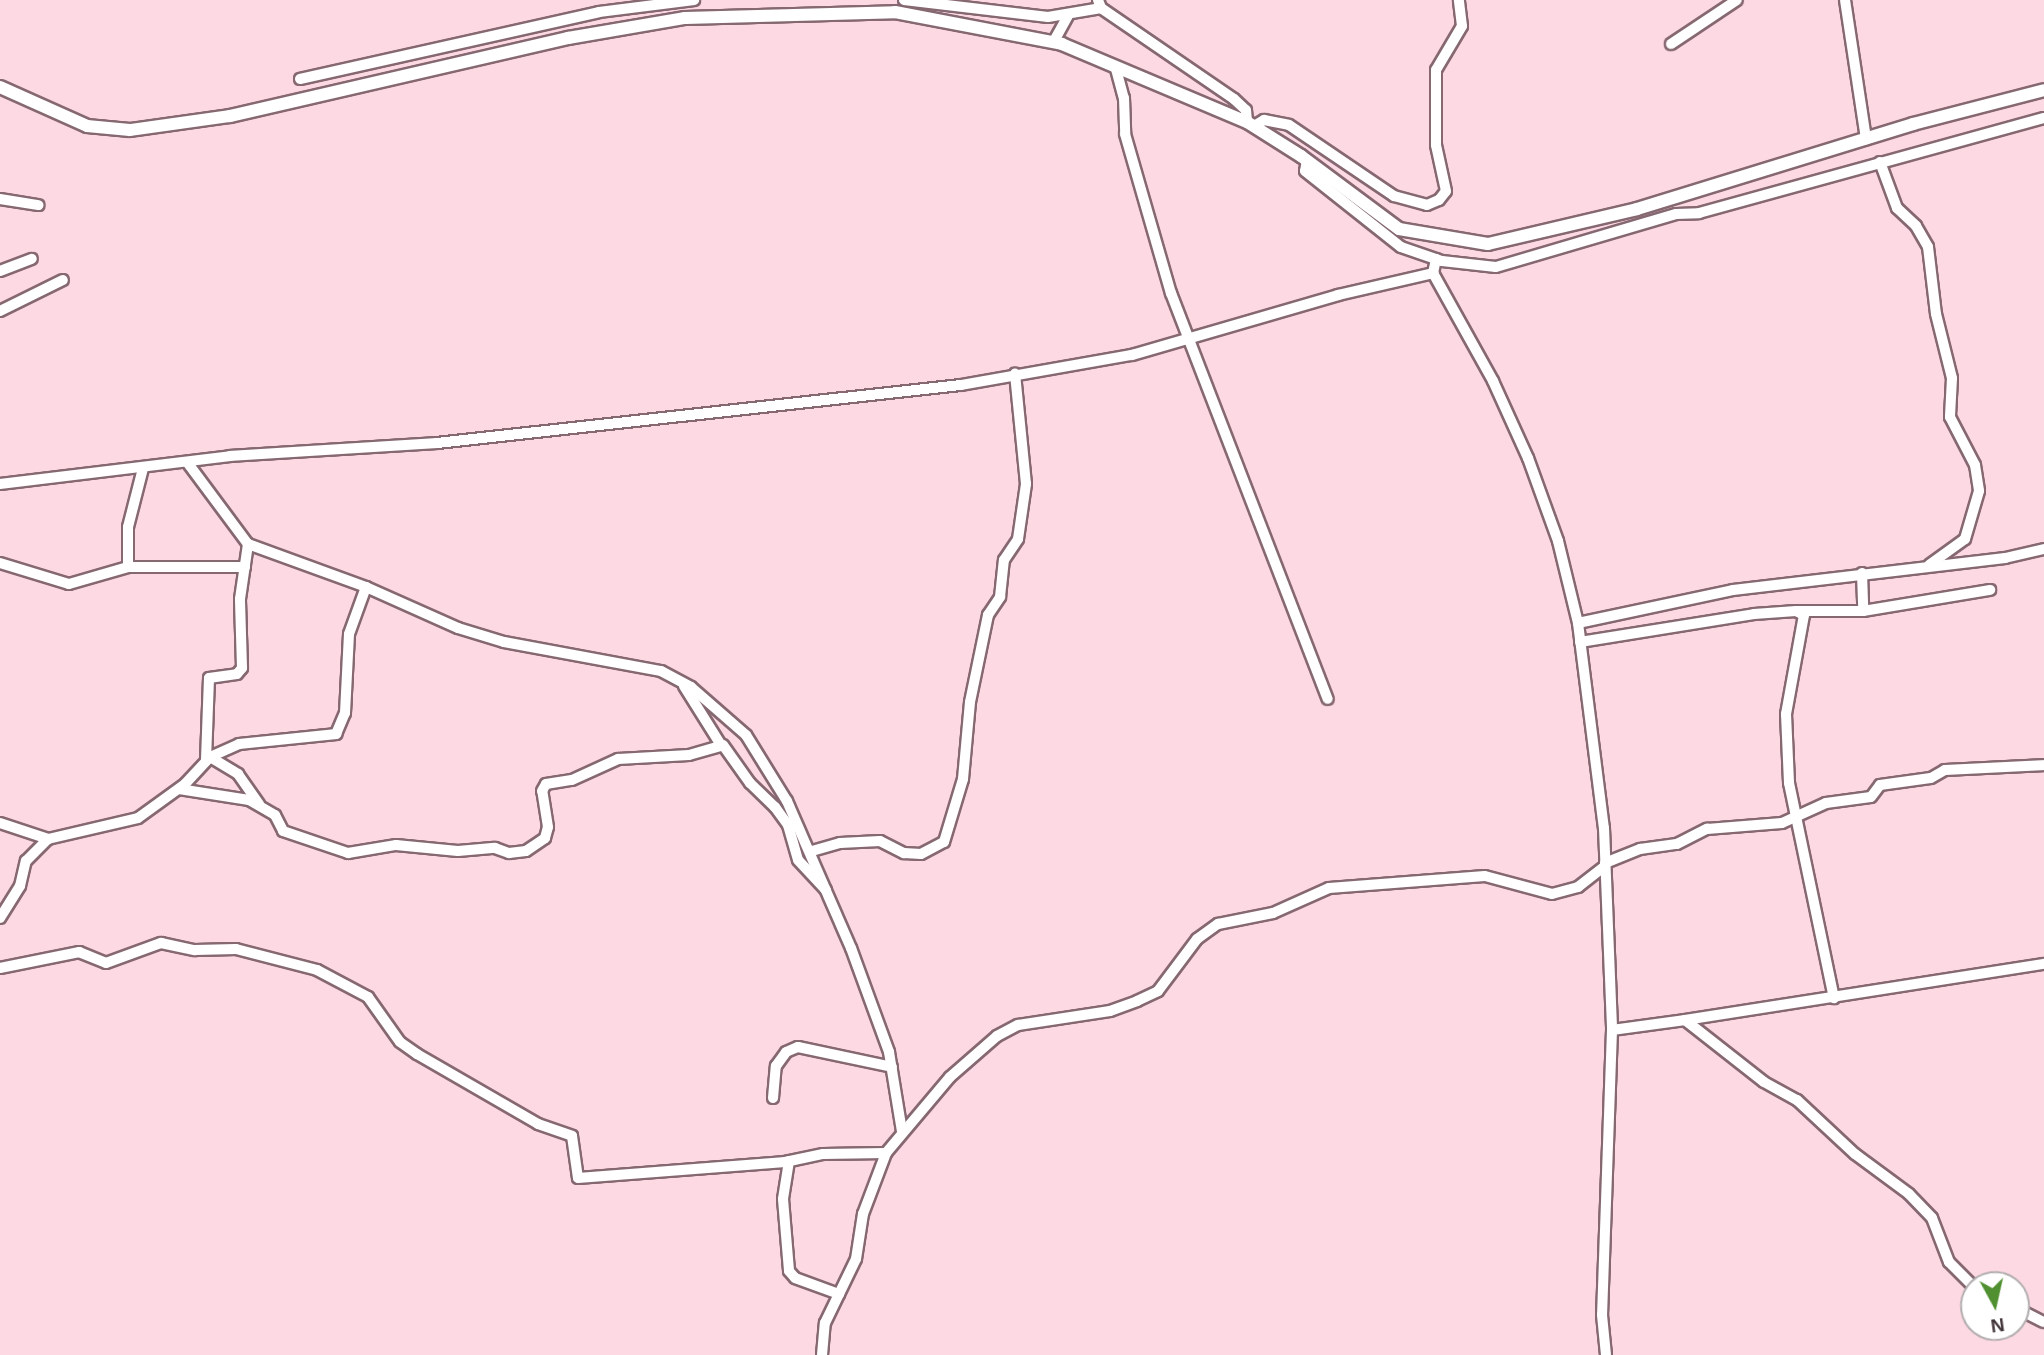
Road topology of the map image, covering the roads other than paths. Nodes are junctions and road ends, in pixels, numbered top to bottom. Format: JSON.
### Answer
{"nodes":[{"id":1,"x":599,"y":0,"type":"edge"},
{"id":2,"x":694,"y":0,"type":"edge"},
{"id":3,"x":904,"y":0,"type":"edge"},
{"id":4,"x":1459,"y":0,"type":"edge"},
{"id":5,"x":1737,"y":0,"type":"edge"},
{"id":6,"x":1845,"y":0,"type":"edge"},
{"id":7,"x":1100,"y":4,"type":"edge"},
{"id":8,"x":599,"y":12,"type":"junction"},
{"id":9,"x":1068,"y":16,"type":"junction"},
{"id":10,"x":1054,"y":41,"type":"junction"},
{"id":11,"x":1671,"y":44,"type":"dead end"},
{"id":12,"x":1116,"y":69,"type":"junction"},
{"id":13,"x":300,"y":79,"type":"dead end"},
{"id":14,"x":0,"y":88,"type":"edge"},
{"id":15,"x":2044,"y":90,"type":"edge"},
{"id":16,"x":2044,"y":118,"type":"edge"},
{"id":17,"x":1250,"y":124,"type":"junction"},
{"id":18,"x":1866,"y":139,"type":"junction"},
{"id":19,"x":1307,"y":160,"type":"junction"},
{"id":20,"x":1880,"y":162,"type":"junction"},
{"id":21,"x":0,"y":198,"type":"edge"},
{"id":22,"x":39,"y":205,"type":"dead end"},
{"id":23,"x":1436,"y":259,"type":"junction"},
{"id":24,"x":32,"y":260,"type":"dead end"},
{"id":25,"x":0,"y":271,"type":"edge"},
{"id":26,"x":1433,"y":273,"type":"junction"},
{"id":27,"x":63,"y":280,"type":"dead end"},
{"id":28,"x":0,"y":311,"type":"edge"},
{"id":29,"x":1192,"y":340,"type":"junction"},
{"id":30,"x":1015,"y":374,"type":"junction"},
{"id":31,"x":187,"y":462,"type":"junction"},
{"id":32,"x":143,"y":468,"type":"junction"},
{"id":33,"x":0,"y":484,"type":"edge"},
{"id":34,"x":248,"y":544,"type":"junction"},
{"id":35,"x":2044,"y":549,"type":"edge"},
{"id":36,"x":0,"y":563,"type":"edge"},
{"id":37,"x":1928,"y":566,"type":"junction"},
{"id":38,"x":128,"y":567,"type":"junction"},
{"id":39,"x":245,"y":567,"type":"junction"},
{"id":40,"x":1862,"y":573,"type":"junction"},
{"id":41,"x":366,"y":587,"type":"junction"},
{"id":42,"x":1990,"y":590,"type":"dead end"},
{"id":43,"x":1796,"y":611,"type":"junction"},
{"id":44,"x":1863,"y":611,"type":"junction"},
{"id":45,"x":1578,"y":623,"type":"junction"},
{"id":46,"x":1580,"y":642,"type":"junction"},
{"id":47,"x":682,"y":682,"type":"junction"},
{"id":48,"x":1328,"y":699,"type":"dead end"},
{"id":49,"x":721,"y":745,"type":"junction"},
{"id":50,"x":208,"y":758,"type":"junction"},
{"id":51,"x":2044,"y":765,"type":"edge"},
{"id":52,"x":179,"y":789,"type":"junction"},
{"id":53,"x":259,"y":805,"type":"junction"},
{"id":54,"x":1796,"y":818,"type":"junction"},
{"id":55,"x":0,"y":823,"type":"edge"},
{"id":56,"x":47,"y":839,"type":"junction"},
{"id":57,"x":812,"y":851,"type":"junction"},
{"id":58,"x":1605,"y":864,"type":"junction"},
{"id":59,"x":831,"y":896,"type":"junction"},
{"id":60,"x":0,"y":918,"type":"edge"},
{"id":61,"x":2044,"y":964,"type":"edge"},
{"id":62,"x":0,"y":968,"type":"edge"},
{"id":63,"x":1834,"y":998,"type":"junction"},
{"id":64,"x":1685,"y":1020,"type":"junction"},
{"id":65,"x":1612,"y":1030,"type":"junction"},
{"id":66,"x":892,"y":1067,"type":"junction"},
{"id":67,"x":772,"y":1098,"type":"dead end"},
{"id":68,"x":902,"y":1131,"type":"junction"},
{"id":69,"x":886,"y":1153,"type":"junction"},
{"id":70,"x":789,"y":1161,"type":"junction"},
{"id":71,"x":1960,"y":1273,"type":"edge"},
{"id":72,"x":839,"y":1294,"type":"junction"},
{"id":73,"x":822,"y":1355,"type":"edge"},
{"id":74,"x":1606,"y":1355,"type":"edge"}],
"edges":[{"from":1,"to":8,"type":"street"},
{"from":2,"to":8,"type":"street"},
{"from":3,"to":9,"type":"street"},
{"from":4,"to":17,"type":"street"},
{"from":5,"to":11,"type":"street"},
{"from":6,"to":18,"type":"street"},
{"from":7,"to":9,"type":"street"},
{"from":7,"to":17,"type":"street"},
{"from":8,"to":13,"type":"street"},
{"from":9,"to":10,"type":"street"},
{"from":10,"to":12,"type":"street"},
{"from":10,"to":14,"type":"street"},
{"from":12,"to":17,"type":"street"},
{"from":12,"to":29,"type":"street"},
{"from":15,"to":18,"type":"street"},
{"from":16,"to":20,"type":"street"},
{"from":17,"to":19,"type":"street"},
{"from":18,"to":19,"type":"street"},
{"from":19,"to":23,"type":"street"},
{"from":20,"to":23,"type":"street"},
{"from":20,"to":37,"type":"street"},
{"from":21,"to":22,"type":"street"},
{"from":23,"to":26,"type":"street"},
{"from":24,"to":25,"type":"street"},
{"from":26,"to":29,"type":"street"},
{"from":26,"to":45,"type":"street"},
{"from":27,"to":28,"type":"street"},
{"from":29,"to":30,"type":"street"},
{"from":29,"to":48,"type":"street"},
{"from":30,"to":31,"type":"street"},
{"from":30,"to":57,"type":"street"},
{"from":31,"to":32,"type":"street"},
{"from":31,"to":34,"type":"street"},
{"from":32,"to":33,"type":"street"},
{"from":32,"to":38,"type":"street"},
{"from":34,"to":39,"type":"street"},
{"from":34,"to":41,"type":"street"},
{"from":35,"to":37,"type":"street"},
{"from":36,"to":38,"type":"street"},
{"from":37,"to":40,"type":"street"},
{"from":38,"to":39,"type":"street"},
{"from":39,"to":50,"type":"street"},
{"from":40,"to":44,"type":"street"},
{"from":40,"to":45,"type":"street"},
{"from":41,"to":47,"type":"street"},
{"from":41,"to":50,"type":"street"},
{"from":42,"to":44,"type":"street"},
{"from":43,"to":44,"type":"street"},
{"from":43,"to":46,"type":"street"},
{"from":43,"to":54,"type":"street"},
{"from":45,"to":46,"type":"street"},
{"from":46,"to":58,"type":"street"},
{"from":47,"to":49,"type":"street"},
{"from":47,"to":57,"type":"street"},
{"from":49,"to":53,"type":"street"},
{"from":49,"to":59,"type":"street"},
{"from":50,"to":52,"type":"street"},
{"from":50,"to":53,"type":"street"},
{"from":51,"to":54,"type":"street"},
{"from":52,"to":53,"type":"street"},
{"from":52,"to":56,"type":"street"},
{"from":54,"to":58,"type":"street"},
{"from":54,"to":63,"type":"street"},
{"from":55,"to":56,"type":"street"},
{"from":56,"to":60,"type":"street"},
{"from":57,"to":59,"type":"street"},
{"from":58,"to":65,"type":"street"},
{"from":58,"to":68,"type":"street"},
{"from":59,"to":66,"type":"street"},
{"from":61,"to":63,"type":"street"},
{"from":62,"to":70,"type":"street"},
{"from":63,"to":64,"type":"street"},
{"from":64,"to":65,"type":"street"},
{"from":64,"to":71,"type":"street"},
{"from":65,"to":74,"type":"street"},
{"from":66,"to":67,"type":"street"},
{"from":66,"to":68,"type":"street"},
{"from":68,"to":69,"type":"street"},
{"from":69,"to":70,"type":"street"},
{"from":69,"to":72,"type":"street"},
{"from":70,"to":72,"type":"street"},
{"from":72,"to":73,"type":"street"}]}
